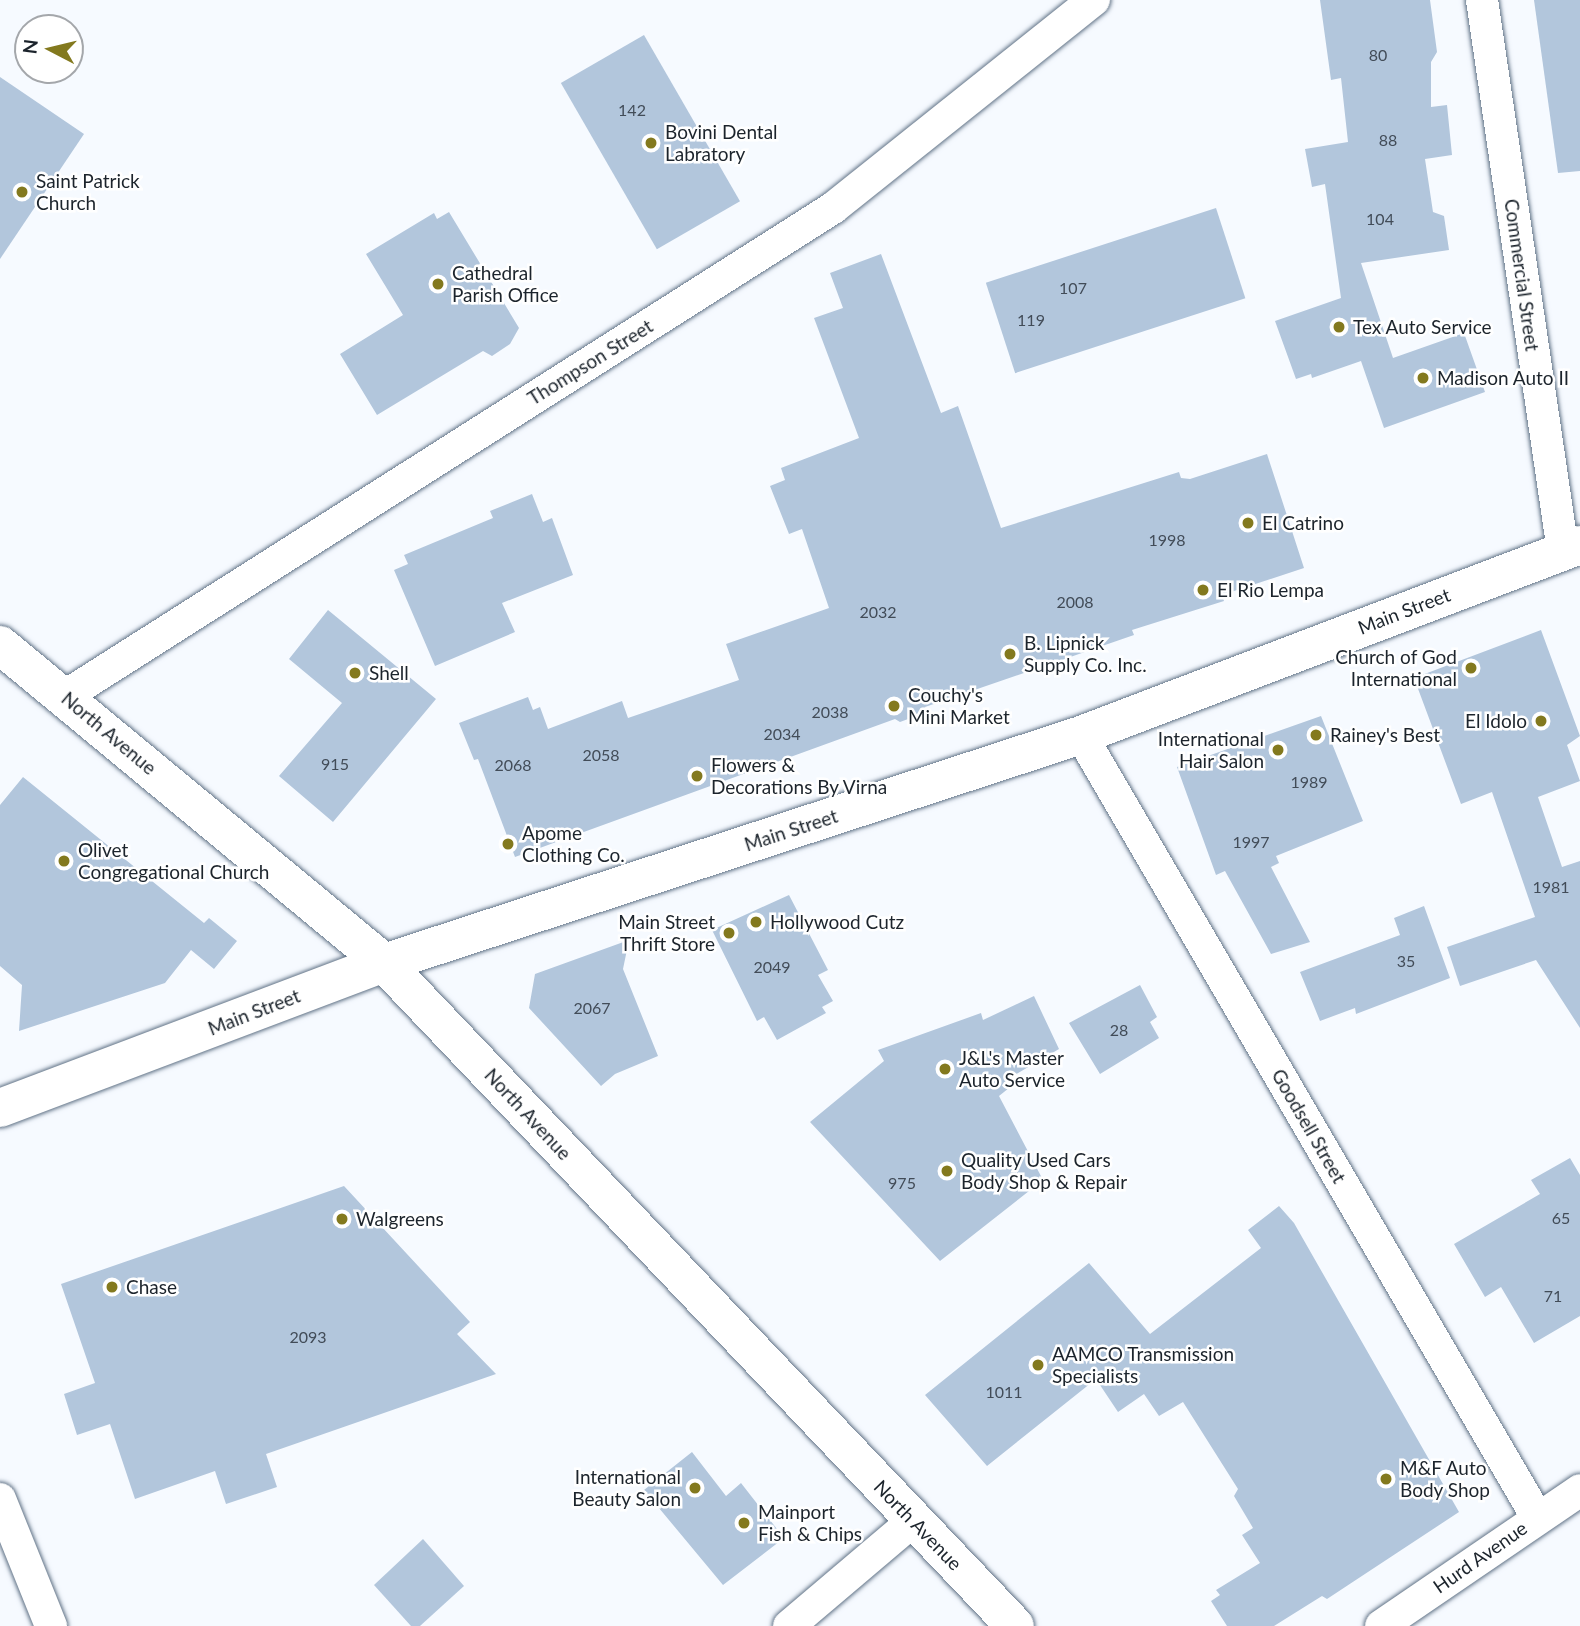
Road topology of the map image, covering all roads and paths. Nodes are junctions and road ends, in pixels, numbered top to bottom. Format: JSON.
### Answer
{"nodes":[{"id":1,"x":1094,"y":0,"type":"edge"},
{"id":2,"x":1482,"y":0,"type":"edge"},
{"id":3,"x":1571,"y":548,"type":"edge"},
{"id":4,"x":0,"y":645,"type":"edge"},
{"id":5,"x":65,"y":696,"type":"junction"},
{"id":6,"x":1081,"y":735,"type":"junction"},
{"id":7,"x":384,"y":963,"type":"junction"},
{"id":8,"x":0,"y":1108,"type":"edge"},
{"id":9,"x":1580,"y":1490,"type":"edge"},
{"id":10,"x":0,"y":1499,"type":"edge"},
{"id":11,"x":1537,"y":1517,"type":"junction"},
{"id":12,"x":914,"y":1520,"type":"junction"},
{"id":13,"x":51,"y":1626,"type":"edge"},
{"id":14,"x":789,"y":1626,"type":"edge"},
{"id":15,"x":1015,"y":1626,"type":"edge"},
{"id":16,"x":1381,"y":1626,"type":"edge"}],
"edges":[{"from":1,"to":5,"type":"street","name":"Thompson Street"},
{"from":2,"to":3,"type":"street","name":"Commercial Street"},
{"from":3,"to":6,"type":"main road","name":"Main Street"},
{"from":4,"to":5,"type":"main road","name":"North Avenue"},
{"from":5,"to":7,"type":"main road","name":"North Avenue"},
{"from":6,"to":7,"type":"main road","name":"Main Street"},
{"from":6,"to":11,"type":"street","name":"Goodsell Street"},
{"from":7,"to":8,"type":"main road","name":"Main Street"},
{"from":7,"to":12,"type":"main road","name":"North Avenue"},
{"from":9,"to":11,"type":"street","name":"Hurd Avenue"},
{"from":10,"to":13,"type":"street"},
{"from":11,"to":16,"type":"street","name":"Hurd Avenue"},
{"from":12,"to":14,"type":"street"},
{"from":12,"to":15,"type":"main road","name":"North Avenue"}]}
